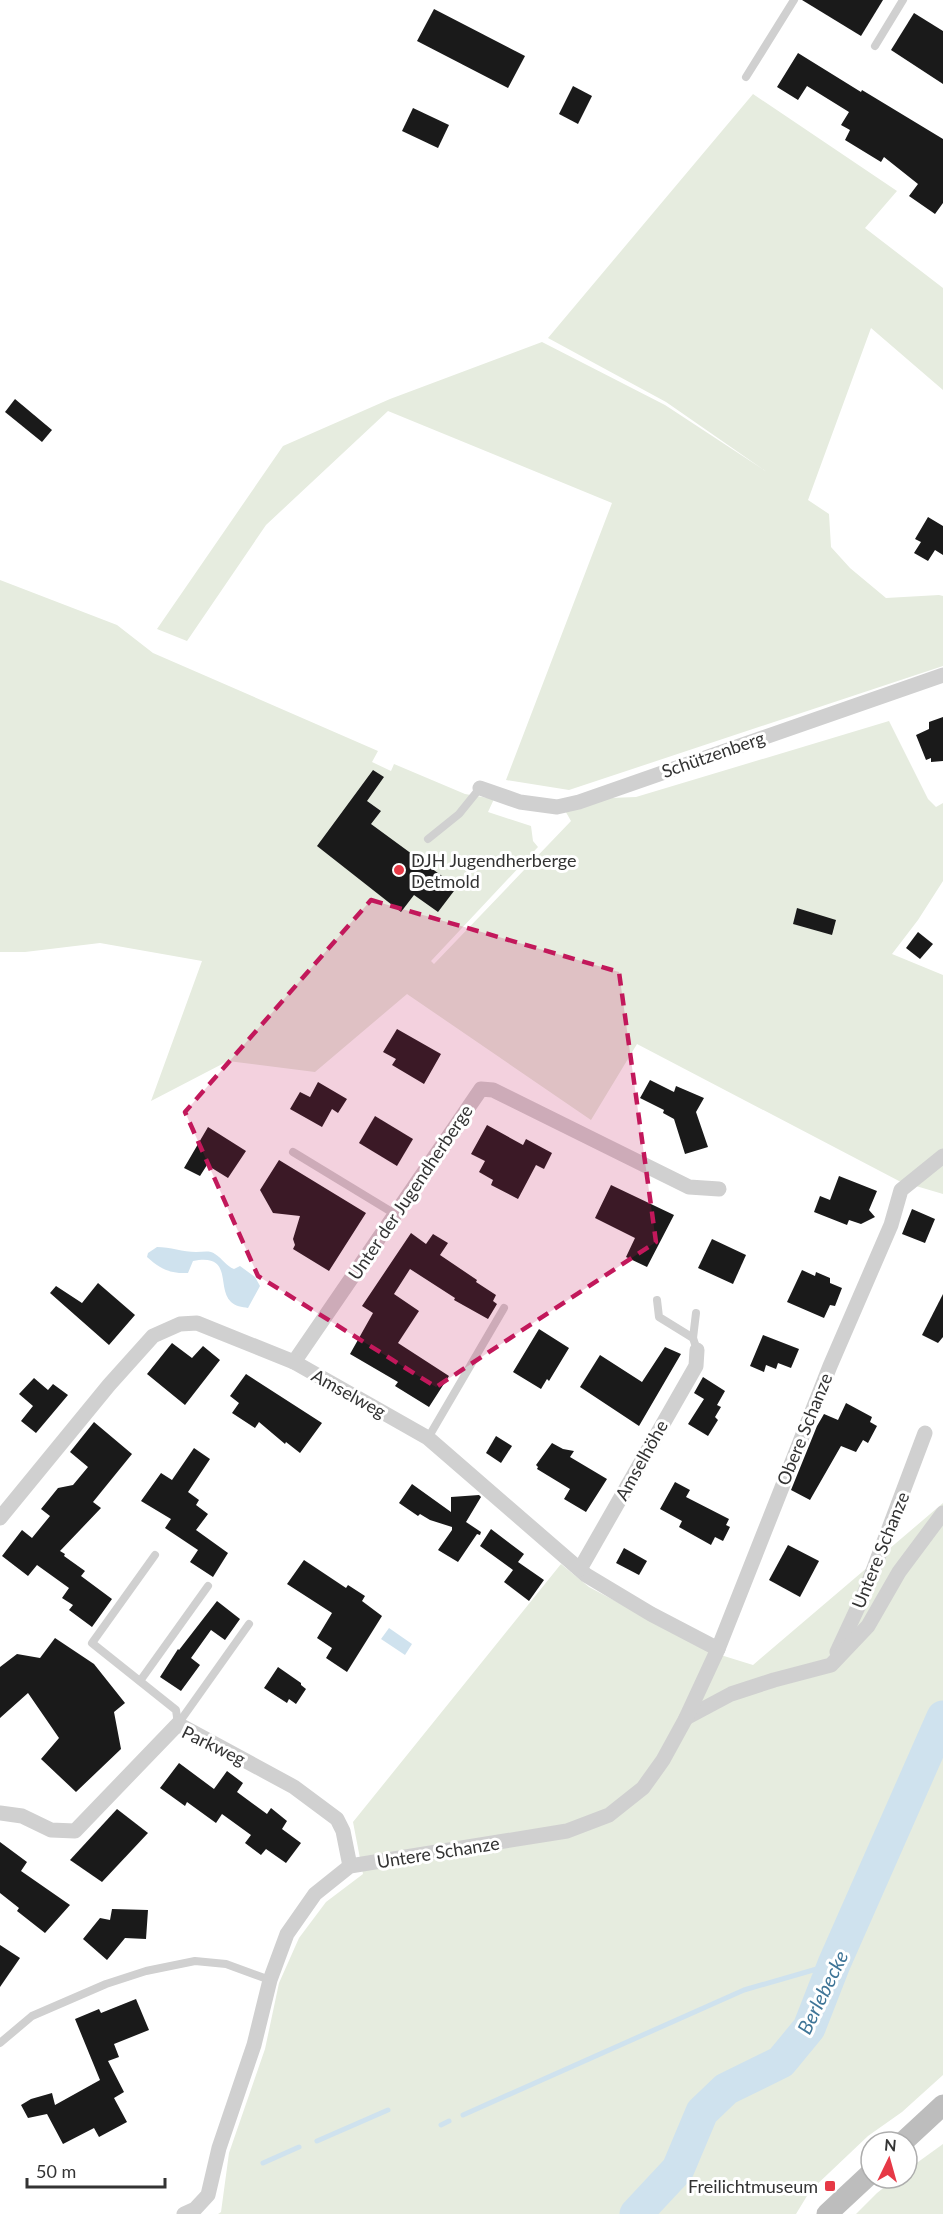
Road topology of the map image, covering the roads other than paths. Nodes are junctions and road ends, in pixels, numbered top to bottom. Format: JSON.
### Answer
{"nodes":[{"id":1,"x":794,"y":0,"type":"edge"},
{"id":2,"x":903,"y":0,"type":"edge"},
{"id":3,"x":875,"y":46,"type":"dead end"},
{"id":4,"x":746,"y":77,"type":"dead end"},
{"id":5,"x":943,"y":675,"type":"edge"},
{"id":6,"x":480,"y":789,"type":"joint"},
{"id":7,"x":429,"y":839,"type":"dead end"},
{"id":8,"x":293,"y":1152,"type":"dead end"},
{"id":9,"x":943,"y":1156,"type":"edge"},
{"id":10,"x":719,"y":1189,"type":"dead end"},
{"id":11,"x":395,"y":1214,"type":"junction"},
{"id":12,"x":657,"y":1300,"type":"dead end"},
{"id":13,"x":504,"y":1308,"type":"dead end"},
{"id":14,"x":696,"y":1313,"type":"dead end"},
{"id":15,"x":695,"y":1344,"type":"junction"},
{"id":16,"x":294,"y":1362,"type":"junction"},
{"id":17,"x":925,"y":1433,"type":"dead end"},
{"id":18,"x":429,"y":1438,"type":"junction"},
{"id":19,"x":943,"y":1513,"type":"edge"},
{"id":20,"x":0,"y":1518,"type":"edge"},
{"id":21,"x":155,"y":1555,"type":"dead end"},
{"id":22,"x":580,"y":1569,"type":"junction"},
{"id":23,"x":208,"y":1586,"type":"dead end"},
{"id":24,"x":249,"y":1624,"type":"dead end"},
{"id":25,"x":718,"y":1649,"type":"junction"},
{"id":26,"x":831,"y":1665,"type":"junction"},
{"id":27,"x":140,"y":1682,"type":"junction"},
{"id":28,"x":686,"y":1718,"type":"junction"},
{"id":29,"x":178,"y":1724,"type":"junction"},
{"id":30,"x":0,"y":1813,"type":"edge"},
{"id":31,"x":350,"y":1866,"type":"junction"},
{"id":32,"x":270,"y":1980,"type":"junction"},
{"id":33,"x":0,"y":2043,"type":"edge"},
{"id":34,"x":943,"y":2105,"type":"edge"},
{"id":35,"x":916,"y":2130,"type":"edge"},
{"id":36,"x":859,"y":2184,"type":"edge"},
{"id":37,"x":184,"y":2214,"type":"edge"},
{"id":38,"x":827,"y":2214,"type":"edge"}],
"edges":[{"from":1,"to":4,"type":"lane"},
{"from":2,"to":3,"type":"lane"},
{"from":5,"to":6,"type":"street","name":"Schützenberg"},
{"from":6,"to":7,"type":"lane"},
{"from":8,"to":11,"type":"lane"},
{"from":9,"to":25,"type":"street","name":"Obere Schanze"},
{"from":10,"to":11,"type":"street","name":"Unter der Jugendherberge"},
{"from":11,"to":16,"type":"street","name":"Unter der Jugendherberge"},
{"from":12,"to":15,"type":"lane"},
{"from":13,"to":18,"type":"lane"},
{"from":14,"to":15,"type":"lane"},
{"from":15,"to":22,"type":"street","name":"Amselhöhe"},
{"from":16,"to":18,"type":"street","name":"Amselweg"},
{"from":16,"to":20,"type":"street","name":"Amselweg"},
{"from":17,"to":26,"type":"street","name":"Untere Schanze"},
{"from":18,"to":22,"type":"street","name":"Amselweg"},
{"from":19,"to":26,"type":"street","name":"Untere Schanze"},
{"from":21,"to":27,"type":"lane"},
{"from":22,"to":25,"type":"street","name":"Amselweg"},
{"from":23,"to":27,"type":"lane"},
{"from":24,"to":29,"type":"lane"},
{"from":25,"to":28,"type":"street","name":"Obere Schanze"},
{"from":26,"to":28,"type":"street"},
{"from":27,"to":29,"type":"lane"},
{"from":28,"to":31,"type":"street","name":"Untere Schanze"},
{"from":29,"to":30,"type":"street","name":"Parkweg"},
{"from":29,"to":31,"type":"street","name":"Parkweg"},
{"from":31,"to":32,"type":"street","name":"Untere Schanze"},
{"from":32,"to":33,"type":"lane"},
{"from":32,"to":37,"type":"street","name":"Untere Schanze"},
{"from":34,"to":35,"type":"main road"},
{"from":36,"to":38,"type":"main road"}]}
